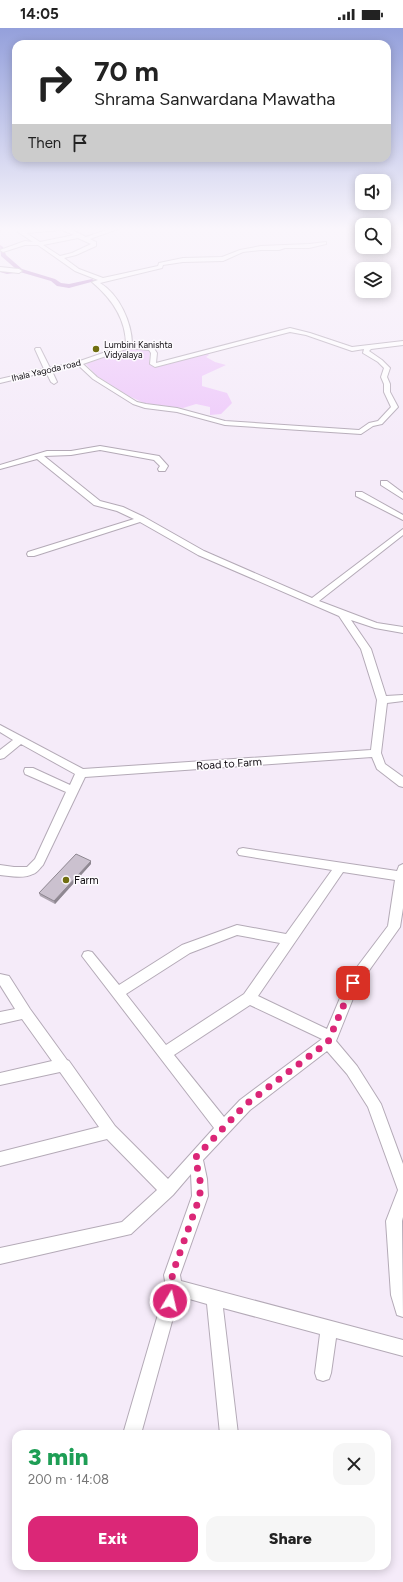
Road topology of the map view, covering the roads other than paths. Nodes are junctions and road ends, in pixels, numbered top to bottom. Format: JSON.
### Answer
{"nodes":[{"id":1,"x":114,"y":301,"type":"edge"},
{"id":2,"x":403,"y":343,"type":"edge"},
{"id":3,"x":129,"y":346,"type":"junction"},
{"id":4,"x":368,"y":348,"type":"junction"},
{"id":5,"x":38,"y":349,"type":"dead end"},
{"id":6,"x":79,"y":363,"type":"junction"},
{"id":7,"x":48,"y":371,"type":"junction"},
{"id":8,"x":0,"y":381,"type":"edge"},
{"id":9,"x":54,"y":382,"type":"dead end"},
{"id":10,"x":36,"y":456,"type":"junction"},
{"id":11,"x":0,"y":467,"type":"edge"},
{"id":12,"x":162,"y":469,"type":"dead end"},
{"id":13,"x":384,"y":483,"type":"dead end"},
{"id":14,"x":359,"y":494,"type":"dead end"},
{"id":15,"x":403,"y":497,"type":"edge"},
{"id":16,"x":403,"y":518,"type":"edge"},
{"id":17,"x":142,"y":519,"type":"junction"},
{"id":18,"x":403,"y":531,"type":"edge"},
{"id":19,"x":31,"y":554,"type":"dead end"},
{"id":20,"x":313,"y":602,"type":"junction"},
{"id":21,"x":342,"y":614,"type":"junction"},
{"id":22,"x":403,"y":630,"type":"edge"},
{"id":23,"x":403,"y":698,"type":"edge"},
{"id":24,"x":382,"y":700,"type":"junction"},
{"id":25,"x":0,"y":728,"type":"edge"},
{"id":26,"x":21,"y":739,"type":"junction"},
{"id":27,"x":376,"y":753,"type":"junction"},
{"id":28,"x":0,"y":755,"type":"edge"},
{"id":29,"x":29,"y":771,"type":"dead end"},
{"id":30,"x":81,"y":773,"type":"junction"},
{"id":31,"x":403,"y":783,"type":"edge"},
{"id":32,"x":73,"y":791,"type":"junction"},
{"id":33,"x":243,"y":852,"type":"dead end"},
{"id":34,"x":340,"y":866,"type":"junction"},
{"id":35,"x":0,"y":870,"type":"edge"},
{"id":36,"x":402,"y":872,"type":"edge"},
{"id":37,"x":399,"y":911,"type":"edge"},
{"id":38,"x":290,"y":940,"type":"junction"},
{"id":39,"x":88,"y":956,"type":"dead end"},
{"id":40,"x":0,"y":979,"type":"edge"},
{"id":41,"x":117,"y":993,"type":"junction"},
{"id":42,"x":250,"y":998,"type":"junction"},
{"id":43,"x":25,"y":1013,"type":"junction"},
{"id":44,"x":0,"y":1018,"type":"edge"},
{"id":45,"x":330,"y":1039,"type":"junction"},
{"id":46,"x":165,"y":1054,"type":"junction"},
{"id":47,"x":64,"y":1065,"type":"junction"},
{"id":48,"x":0,"y":1079,"type":"edge"},
{"id":49,"x":223,"y":1128,"type":"junction"},
{"id":50,"x":110,"y":1131,"type":"junction"},
{"id":51,"x":195,"y":1158,"type":"junction"},
{"id":52,"x":0,"y":1159,"type":"edge"},
{"id":53,"x":403,"y":1185,"type":"edge"},
{"id":54,"x":168,"y":1190,"type":"junction"},
{"id":55,"x":403,"y":1195,"type":"edge"},
{"id":56,"x":0,"y":1256,"type":"edge"},
{"id":57,"x":174,"y":1286,"type":"junction"},
{"id":58,"x":214,"y":1297,"type":"junction"},
{"id":59,"x":402,"y":1300,"type":"edge"},
{"id":60,"x":329,"y":1328,"type":"junction"},
{"id":61,"x":403,"y":1348,"type":"edge"},
{"id":62,"x":323,"y":1373,"type":"dead end"},
{"id":63,"x":133,"y":1430,"type":"edge"},
{"id":64,"x":229,"y":1430,"type":"edge"}],
"edges":[{"from":1,"to":3,"type":"street"},
{"from":2,"to":4,"type":"street","name":"Ihala Yagoda road"},
{"from":3,"to":4,"type":"street","name":"Ihala Yagoda road"},
{"from":3,"to":6,"type":"street","name":"Ihala Yagoda road"},
{"from":4,"to":6,"type":"street"},
{"from":5,"to":7,"type":"street"},
{"from":6,"to":7,"type":"street","name":"Ihala Yagoda road"},
{"from":7,"to":8,"type":"street","name":"Ihala Yagoda road"},
{"from":7,"to":9,"type":"street"},
{"from":10,"to":11,"type":"street"},
{"from":10,"to":12,"type":"street"},
{"from":10,"to":17,"type":"street"},
{"from":13,"to":15,"type":"street"},
{"from":14,"to":16,"type":"street"},
{"from":17,"to":19,"type":"street"},
{"from":17,"to":20,"type":"street"},
{"from":18,"to":20,"type":"street"},
{"from":20,"to":21,"type":"street"},
{"from":21,"to":22,"type":"street"},
{"from":21,"to":24,"type":"street"},
{"from":23,"to":24,"type":"street"},
{"from":24,"to":27,"type":"street"},
{"from":25,"to":26,"type":"street"},
{"from":26,"to":28,"type":"street"},
{"from":26,"to":30,"type":"street"},
{"from":27,"to":30,"type":"street","name":"Road to Farm"},
{"from":27,"to":31,"type":"street"},
{"from":29,"to":32,"type":"street"},
{"from":30,"to":32,"type":"street"},
{"from":32,"to":35,"type":"street"},
{"from":33,"to":34,"type":"street"},
{"from":34,"to":36,"type":"street"},
{"from":34,"to":38,"type":"street"},
{"from":36,"to":37,"type":"street"},
{"from":37,"to":45,"type":"street"},
{"from":38,"to":41,"type":"street"},
{"from":38,"to":42,"type":"street"},
{"from":39,"to":41,"type":"street"},
{"from":40,"to":43,"type":"street"},
{"from":41,"to":46,"type":"street"},
{"from":42,"to":45,"type":"street"},
{"from":42,"to":46,"type":"street"},
{"from":43,"to":44,"type":"street"},
{"from":43,"to":47,"type":"street"},
{"from":45,"to":49,"type":"street"},
{"from":45,"to":53,"type":"street"},
{"from":46,"to":49,"type":"street"},
{"from":47,"to":48,"type":"street"},
{"from":47,"to":50,"type":"street"},
{"from":49,"to":51,"type":"street"},
{"from":50,"to":52,"type":"street"},
{"from":50,"to":54,"type":"street"},
{"from":51,"to":54,"type":"street"},
{"from":51,"to":57,"type":"street"},
{"from":54,"to":56,"type":"street"},
{"from":55,"to":59,"type":"street"},
{"from":57,"to":58,"type":"street"},
{"from":57,"to":63,"type":"street"},
{"from":58,"to":60,"type":"street"},
{"from":58,"to":64,"type":"street"},
{"from":60,"to":61,"type":"street"},
{"from":60,"to":62,"type":"street"}]}
